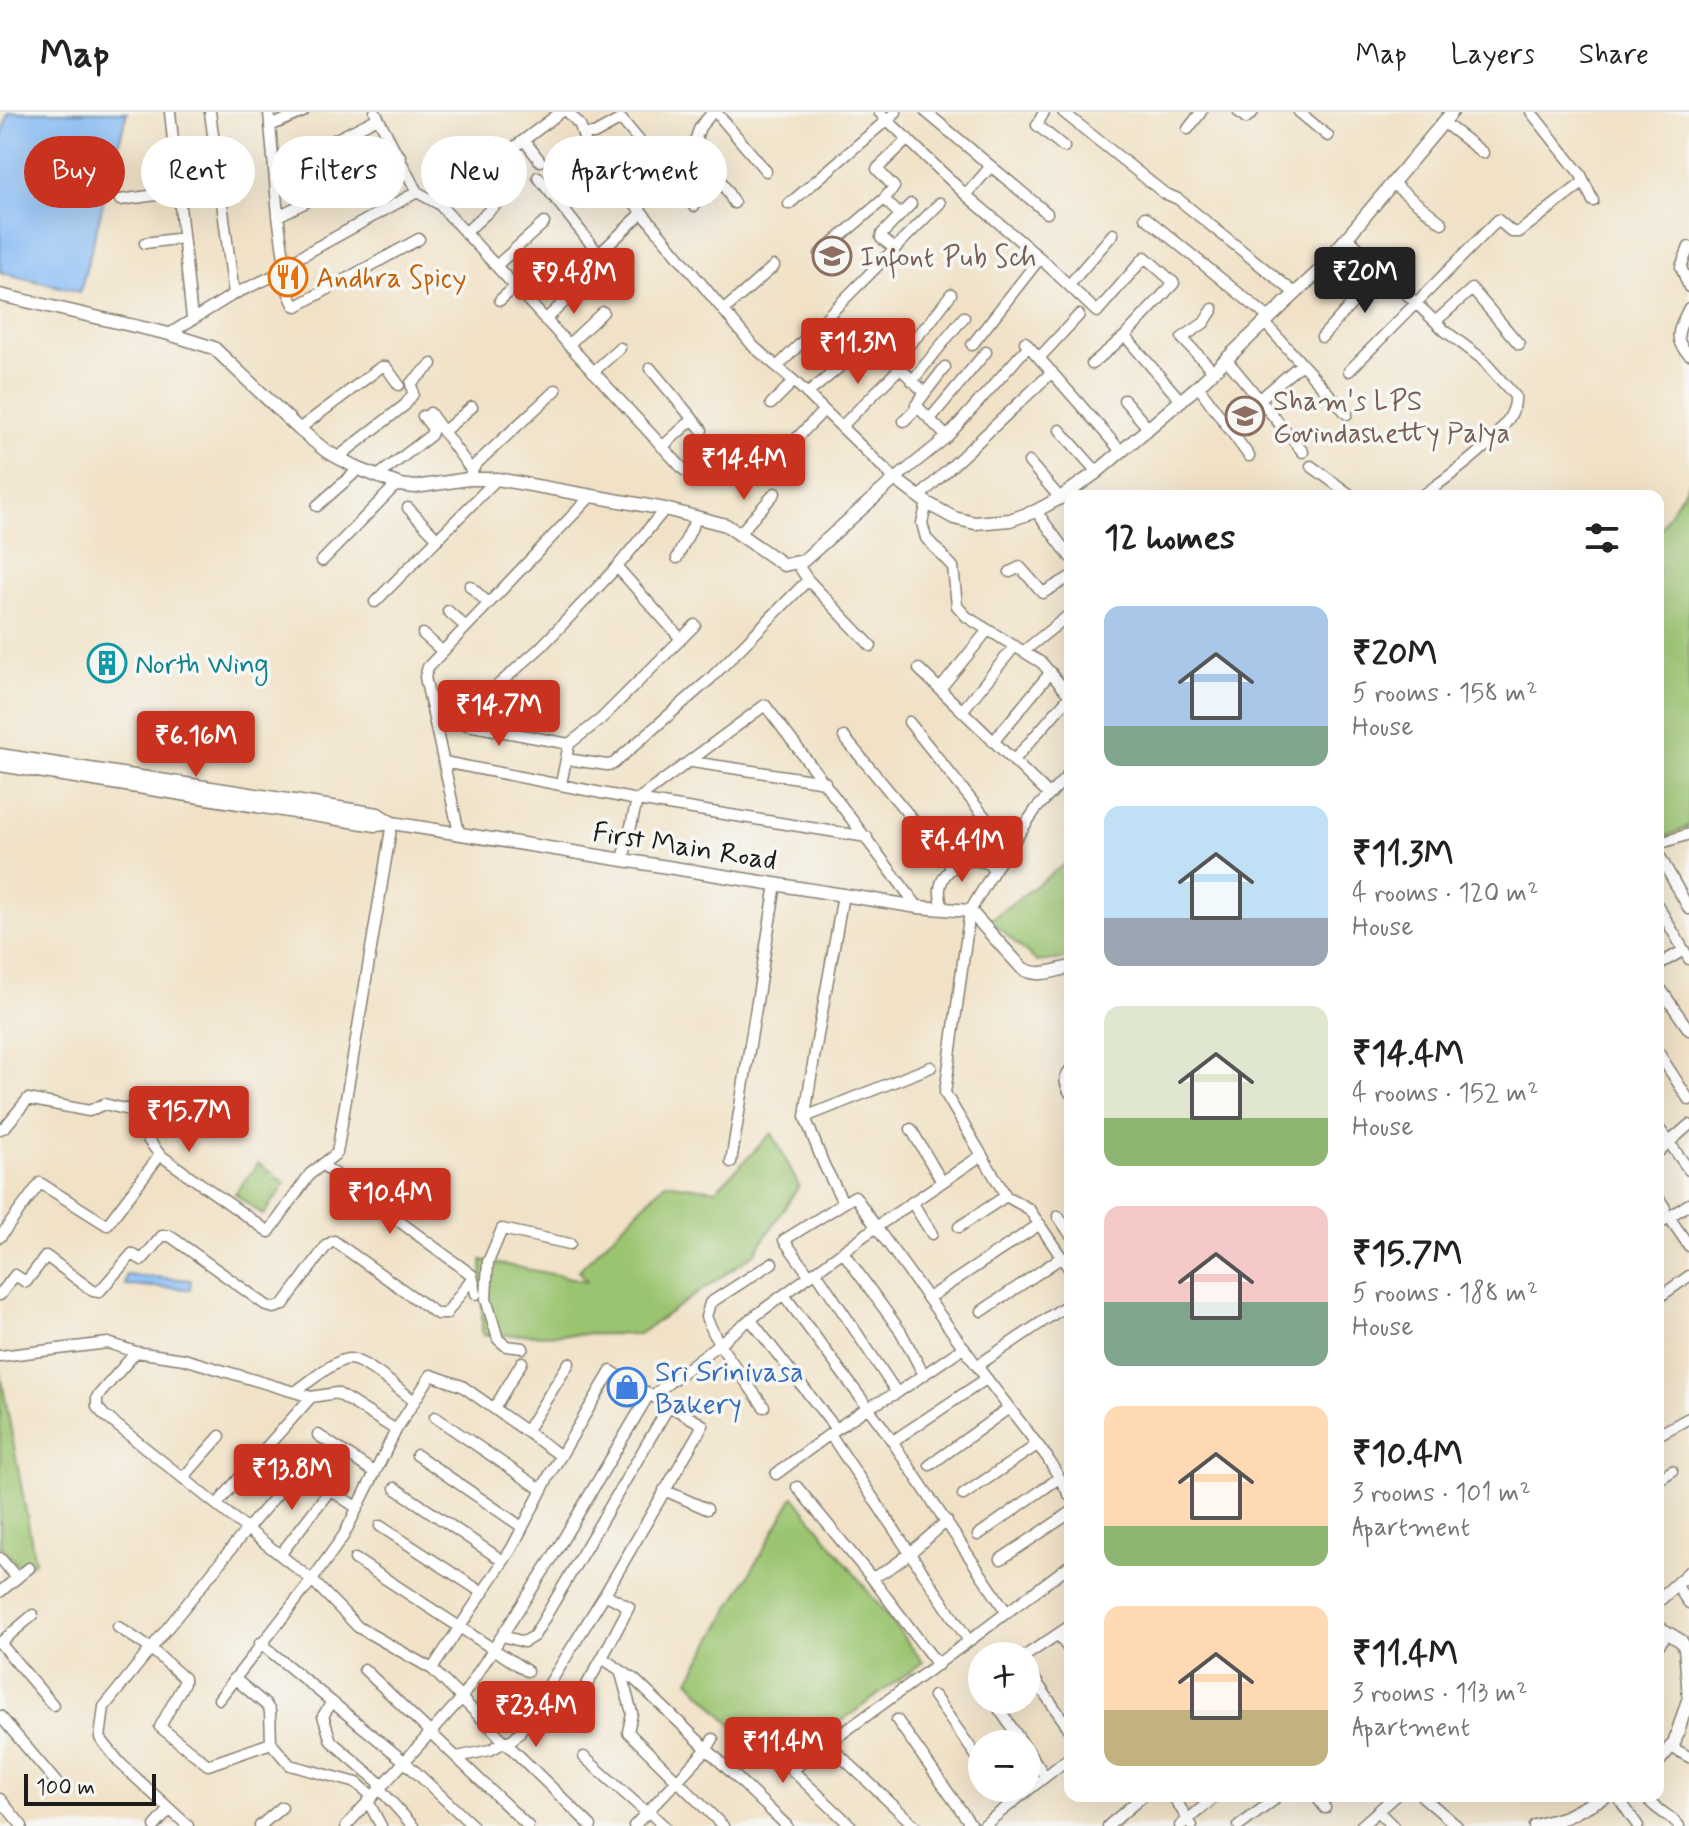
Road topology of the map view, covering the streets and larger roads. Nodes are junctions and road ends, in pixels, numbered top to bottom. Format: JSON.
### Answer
{"nodes":[{"id":1,"x":170,"y":112,"type":"edge"},
{"id":2,"x":210,"y":112,"type":"edge"},
{"id":3,"x":269,"y":112,"type":"edge"},
{"id":4,"x":303,"y":112,"type":"edge"},
{"id":5,"x":561,"y":112,"type":"edge"},
{"id":6,"x":568,"y":112,"type":"edge"},
{"id":7,"x":715,"y":112,"type":"edge"},
{"id":8,"x":926,"y":112,"type":"edge"},
{"id":9,"x":1044,"y":112,"type":"edge"},
{"id":10,"x":1063,"y":112,"type":"edge"},
{"id":11,"x":1201,"y":112,"type":"edge"},
{"id":12,"x":1239,"y":112,"type":"edge"},
{"id":13,"x":1253,"y":112,"type":"edge"},
{"id":14,"x":1299,"y":112,"type":"edge"},
{"id":15,"x":1531,"y":112,"type":"edge"},
{"id":16,"x":887,"y":114,"type":"edge"},
{"id":17,"x":376,"y":115,"type":"edge"},
{"id":18,"x":1448,"y":117,"type":"edge"},
{"id":19,"x":270,"y":126,"type":"junction"},
{"id":20,"x":1188,"y":129,"type":"dead end"},
{"id":21,"x":583,"y":134,"type":"junction"},
{"id":22,"x":172,"y":136,"type":"edge"},
{"id":23,"x":271,"y":136,"type":"edge"},
{"id":24,"x":337,"y":136,"type":"edge"},
{"id":25,"x":388,"y":136,"type":"edge"},
{"id":26,"x":635,"y":136,"type":"edge"},
{"id":27,"x":1328,"y":136,"type":"dead end"},
{"id":28,"x":527,"y":138,"type":"edge"},
{"id":29,"x":908,"y":139,"type":"junction"},
{"id":30,"x":527,"y":144,"type":"edge"},
{"id":31,"x":1064,"y":147,"type":"dead end"},
{"id":32,"x":1483,"y":153,"type":"dead end"},
{"id":33,"x":540,"y":161,"type":"dead end"},
{"id":34,"x":991,"y":166,"type":"junction"},
{"id":35,"x":405,"y":167,"type":"edge"},
{"id":36,"x":766,"y":171,"type":"dead end"},
{"id":37,"x":538,"y":177,"type":"dead end"},
{"id":38,"x":1584,"y":182,"type":"junction"},
{"id":39,"x":1393,"y":184,"type":"junction"},
{"id":40,"x":417,"y":192,"type":"junction"},
{"id":41,"x":421,"y":194,"type":"edge"},
{"id":42,"x":966,"y":195,"type":"junction"},
{"id":43,"x":884,"y":199,"type":"junction"},
{"id":44,"x":1593,"y":201,"type":"dead end"},
{"id":45,"x":734,"y":203,"type":"dead end"},
{"id":46,"x":940,"y":203,"type":"dead end"},
{"id":47,"x":789,"y":204,"type":"dead end"},
{"id":48,"x":911,"y":204,"type":"dead end"},
{"id":49,"x":180,"y":208,"type":"edge"},
{"id":50,"x":277,"y":208,"type":"edge"},
{"id":51,"x":294,"y":208,"type":"edge"},
{"id":52,"x":443,"y":208,"type":"edge"},
{"id":53,"x":492,"y":208,"type":"edge"},
{"id":54,"x":642,"y":213,"type":"junction"},
{"id":55,"x":1047,"y":213,"type":"dead end"},
{"id":56,"x":900,"y":215,"type":"junction"},
{"id":57,"x":278,"y":216,"type":"junction"},
{"id":58,"x":1145,"y":217,"type":"dead end"},
{"id":59,"x":544,"y":223,"type":"dead end"},
{"id":60,"x":1442,"y":223,"type":"dead end"},
{"id":61,"x":465,"y":233,"type":"junction"},
{"id":62,"x":1113,"y":234,"type":"dead end"},
{"id":63,"x":183,"y":238,"type":"junction"},
{"id":64,"x":1348,"y":238,"type":"junction"},
{"id":65,"x":419,"y":239,"type":"dead end"},
{"id":66,"x":145,"y":243,"type":"dead end"},
{"id":67,"x":1689,"y":247,"type":"edge"},
{"id":68,"x":895,"y":249,"type":"junction"},
{"id":69,"x":820,"y":254,"type":"dead end"},
{"id":70,"x":1040,"y":258,"type":"junction"},
{"id":71,"x":496,"y":266,"type":"junction"},
{"id":72,"x":774,"y":266,"type":"dead end"},
{"id":73,"x":282,"y":269,"type":"junction"},
{"id":74,"x":1382,"y":270,"type":"junction"},
{"id":75,"x":1069,"y":285,"type":"junction"},
{"id":76,"x":515,"y":287,"type":"junction"},
{"id":77,"x":1689,"y":287,"type":"edge"},
{"id":78,"x":576,"y":291,"type":"dead end"},
{"id":79,"x":234,"y":294,"type":"junction"},
{"id":80,"x":951,"y":294,"type":"dead end"},
{"id":81,"x":1296,"y":294,"type":"junction"},
{"id":82,"x":0,"y":295,"type":"edge"},
{"id":83,"x":500,"y":300,"type":"dead end"},
{"id":84,"x":1417,"y":302,"type":"junction"},
{"id":85,"x":1689,"y":308,"type":"edge"},
{"id":86,"x":1213,"y":309,"type":"dead end"},
{"id":87,"x":724,"y":310,"type":"junction"},
{"id":88,"x":603,"y":312,"type":"dead end"},
{"id":89,"x":1079,"y":315,"type":"dead end"},
{"id":90,"x":964,"y":317,"type":"dead end"},
{"id":91,"x":192,"y":319,"type":"junction"},
{"id":92,"x":545,"y":320,"type":"junction"},
{"id":93,"x":1266,"y":320,"type":"junction"},
{"id":94,"x":1436,"y":321,"type":"junction"},
{"id":95,"x":169,"y":334,"type":"junction"},
{"id":96,"x":1125,"y":336,"type":"junction"},
{"id":97,"x":1322,"y":337,"type":"dead end"},
{"id":98,"x":1519,"y":344,"type":"dead end"},
{"id":99,"x":568,"y":345,"type":"junction"},
{"id":100,"x":877,"y":345,"type":"dead end"},
{"id":101,"x":972,"y":345,"type":"dead end"},
{"id":102,"x":620,"y":348,"type":"dead end"},
{"id":103,"x":986,"y":352,"type":"dead end"},
{"id":104,"x":1689,"y":354,"type":"edge"},
{"id":105,"x":853,"y":356,"type":"dead end"},
{"id":106,"x":1039,"y":358,"type":"junction"},
{"id":107,"x":1226,"y":359,"type":"junction"},
{"id":108,"x":432,"y":364,"type":"dead end"},
{"id":109,"x":1092,"y":364,"type":"dead end"},
{"id":110,"x":1301,"y":364,"type":"junction"},
{"id":111,"x":778,"y":366,"type":"junction"},
{"id":112,"x":896,"y":366,"type":"junction"},
{"id":113,"x":945,"y":367,"type":"dead end"},
{"id":114,"x":650,"y":368,"type":"dead end"},
{"id":115,"x":1213,"y":371,"type":"junction"},
{"id":116,"x":1349,"y":371,"type":"dead end"},
{"id":117,"x":593,"y":372,"type":"junction"},
{"id":118,"x":1052,"y":372,"type":"junction"},
{"id":119,"x":794,"y":381,"type":"junction"},
{"id":120,"x":912,"y":381,"type":"junction"},
{"id":121,"x":399,"y":385,"type":"dead end"},
{"id":122,"x":1198,"y":386,"type":"junction"},
{"id":123,"x":556,"y":390,"type":"dead end"},
{"id":124,"x":925,"y":393,"type":"junction"},
{"id":125,"x":807,"y":394,"type":"junction"},
{"id":126,"x":1124,"y":400,"type":"dead end"},
{"id":127,"x":1259,"y":400,"type":"junction"},
{"id":128,"x":1181,"y":401,"type":"junction"},
{"id":129,"x":771,"y":404,"type":"dead end"},
{"id":130,"x":472,"y":407,"type":"dead end"},
{"id":131,"x":918,"y":407,"type":"junction"},
{"id":132,"x":824,"y":410,"type":"junction"},
{"id":133,"x":1347,"y":414,"type":"dead end"},
{"id":134,"x":693,"y":419,"type":"junction"},
{"id":135,"x":930,"y":419,"type":"junction"},
{"id":136,"x":904,"y":421,"type":"dead end"},
{"id":137,"x":841,"y":427,"type":"junction"},
{"id":138,"x":1148,"y":428,"type":"junction"},
{"id":139,"x":299,"y":429,"type":"junction"},
{"id":140,"x":702,"y":430,"type":"dead end"},
{"id":141,"x":1060,"y":430,"type":"dead end"},
{"id":142,"x":444,"y":431,"type":"junction"},
{"id":143,"x":947,"y":437,"type":"junction"},
{"id":144,"x":662,"y":447,"type":"junction"},
{"id":145,"x":1121,"y":451,"type":"junction"},
{"id":146,"x":1303,"y":452,"type":"dead end"},
{"id":147,"x":1249,"y":456,"type":"dead end"},
{"id":148,"x":337,"y":458,"type":"junction"},
{"id":149,"x":1029,"y":462,"type":"dead end"},
{"id":150,"x":771,"y":465,"type":"dead end"},
{"id":151,"x":1311,"y":466,"type":"dead end"},
{"id":152,"x":359,"y":469,"type":"junction"},
{"id":153,"x":684,"y":470,"type":"dead end"},
{"id":154,"x":1097,"y":472,"type":"junction"},
{"id":155,"x":379,"y":475,"type":"junction"},
{"id":156,"x":470,"y":475,"type":"junction"},
{"id":157,"x":497,"y":479,"type":"junction"},
{"id":158,"x":895,"y":479,"type":"junction"},
{"id":159,"x":400,"y":485,"type":"junction"},
{"id":160,"x":1071,"y":490,"type":"edge"},
{"id":161,"x":1336,"y":490,"type":"edge"},
{"id":162,"x":1430,"y":490,"type":"edge"},
{"id":163,"x":775,"y":493,"type":"dead end"},
{"id":164,"x":1064,"y":495,"type":"edge"},
{"id":165,"x":591,"y":496,"type":"junction"},
{"id":166,"x":1060,"y":498,"type":"junction"},
{"id":167,"x":923,"y":500,"type":"junction"},
{"id":168,"x":317,"y":506,"type":"dead end"},
{"id":169,"x":408,"y":508,"type":"dead end"},
{"id":170,"x":665,"y":509,"type":"junction"},
{"id":171,"x":1036,"y":511,"type":"junction"},
{"id":172,"x":697,"y":517,"type":"junction"},
{"id":173,"x":739,"y":534,"type":"junction"},
{"id":174,"x":438,"y":539,"type":"junction"},
{"id":175,"x":1064,"y":549,"type":"edge"},
{"id":176,"x":677,"y":558,"type":"dead end"},
{"id":177,"x":322,"y":561,"type":"dead end"},
{"id":178,"x":796,"y":562,"type":"junction"},
{"id":179,"x":617,"y":567,"type":"junction"},
{"id":180,"x":1010,"y":572,"type":"dead end"},
{"id":181,"x":808,"y":580,"type":"junction"},
{"id":182,"x":1064,"y":581,"type":"edge"},
{"id":183,"x":470,"y":586,"type":"dead end"},
{"id":184,"x":375,"y":602,"type":"dead end"},
{"id":185,"x":488,"y":603,"type":"junction"},
{"id":186,"x":448,"y":611,"type":"dead end"},
{"id":187,"x":1064,"y":618,"type":"edge"},
{"id":188,"x":695,"y":625,"type":"dead end"},
{"id":189,"x":466,"y":627,"type":"junction"},
{"id":190,"x":988,"y":630,"type":"junction"},
{"id":191,"x":423,"y":634,"type":"dead end"},
{"id":192,"x":681,"y":639,"type":"junction"},
{"id":193,"x":871,"y":646,"type":"dead end"},
{"id":194,"x":1019,"y":648,"type":"junction"},
{"id":195,"x":442,"y":651,"type":"junction"},
{"id":196,"x":919,"y":669,"type":"dead end"},
{"id":197,"x":1051,"y":672,"type":"junction"},
{"id":198,"x":1064,"y":688,"type":"edge"},
{"id":199,"x":940,"y":689,"type":"junction"},
{"id":200,"x":1064,"y":703,"type":"edge"},
{"id":201,"x":962,"y":711,"type":"junction"},
{"id":202,"x":436,"y":719,"type":"junction"},
{"id":203,"x":909,"y":722,"type":"dead end"},
{"id":204,"x":844,"y":737,"type":"dead end"},
{"id":205,"x":993,"y":742,"type":"junction"},
{"id":206,"x":569,"y":744,"type":"junction"},
{"id":207,"x":0,"y":755,"type":"edge"},
{"id":208,"x":566,"y":759,"type":"junction"},
{"id":209,"x":1014,"y":760,"type":"junction"},
{"id":210,"x":444,"y":762,"type":"junction"},
{"id":211,"x":692,"y":762,"type":"junction"},
{"id":212,"x":0,"y":765,"type":"edge"},
{"id":213,"x":1064,"y":779,"type":"edge"},
{"id":214,"x":825,"y":782,"type":"junction"},
{"id":215,"x":561,"y":784,"type":"junction"},
{"id":216,"x":1048,"y":794,"type":"junction"},
{"id":217,"x":637,"y":800,"type":"junction"},
{"id":218,"x":392,"y":823,"type":"junction"},
{"id":219,"x":459,"y":833,"type":"junction"},
{"id":220,"x":1689,"y":834,"type":"edge"},
{"id":221,"x":867,"y":837,"type":"junction"},
{"id":222,"x":1664,"y":842,"type":"edge"},
{"id":223,"x":1009,"y":847,"type":"junction"},
{"id":224,"x":623,"y":860,"type":"junction"},
{"id":225,"x":1664,"y":864,"type":"edge"},
{"id":226,"x":953,"y":868,"type":"junction"},
{"id":227,"x":995,"y":869,"type":"junction"},
{"id":228,"x":776,"y":884,"type":"junction"},
{"id":229,"x":843,"y":894,"type":"junction"},
{"id":230,"x":918,"y":907,"type":"junction"},
{"id":231,"x":942,"y":909,"type":"junction"},
{"id":232,"x":1689,"y":909,"type":"edge"},
{"id":233,"x":970,"y":911,"type":"junction"},
{"id":234,"x":1664,"y":926,"type":"edge"},
{"id":235,"x":1686,"y":954,"type":"edge"},
{"id":236,"x":1664,"y":963,"type":"edge"},
{"id":237,"x":1064,"y":968,"type":"edge"},
{"id":238,"x":1664,"y":994,"type":"edge"},
{"id":239,"x":1689,"y":1030,"type":"edge"},
{"id":240,"x":1664,"y":1061,"type":"edge"},
{"id":241,"x":931,"y":1067,"type":"dead end"},
{"id":242,"x":1689,"y":1100,"type":"edge"},
{"id":243,"x":805,"y":1117,"type":"junction"},
{"id":244,"x":1689,"y":1125,"type":"edge"},
{"id":245,"x":0,"y":1129,"type":"edge"},
{"id":246,"x":911,"y":1129,"type":"dead end"},
{"id":247,"x":1664,"y":1135,"type":"edge"},
{"id":248,"x":1669,"y":1142,"type":"junction"},
{"id":249,"x":1664,"y":1147,"type":"edge"},
{"id":250,"x":160,"y":1155,"type":"junction"},
{"id":251,"x":982,"y":1155,"type":"junction"},
{"id":252,"x":731,"y":1162,"type":"dead end"},
{"id":253,"x":323,"y":1165,"type":"junction"},
{"id":254,"x":1689,"y":1170,"type":"edge"},
{"id":255,"x":942,"y":1182,"type":"junction"},
{"id":256,"x":1006,"y":1196,"type":"junction"},
{"id":257,"x":843,"y":1202,"type":"junction"},
{"id":258,"x":912,"y":1202,"type":"junction"},
{"id":259,"x":1689,"y":1206,"type":"edge"},
{"id":260,"x":1664,"y":1207,"type":"edge"},
{"id":261,"x":1667,"y":1212,"type":"junction"},
{"id":262,"x":1058,"y":1216,"type":"dead end"},
{"id":263,"x":1664,"y":1216,"type":"edge"},
{"id":264,"x":1040,"y":1224,"type":"junction"},
{"id":265,"x":1064,"y":1225,"type":"edge"},
{"id":266,"x":876,"y":1227,"type":"junction"},
{"id":267,"x":959,"y":1227,"type":"dead end"},
{"id":268,"x":932,"y":1234,"type":"dead end"},
{"id":269,"x":0,"y":1237,"type":"edge"},
{"id":270,"x":570,"y":1244,"type":"dead end"},
{"id":271,"x":1689,"y":1246,"type":"edge"},
{"id":272,"x":843,"y":1252,"type":"junction"},
{"id":273,"x":1062,"y":1257,"type":"junction"},
{"id":274,"x":1064,"y":1260,"type":"edge"},
{"id":275,"x":772,"y":1263,"type":"dead end"},
{"id":276,"x":813,"y":1274,"type":"junction"},
{"id":277,"x":1689,"y":1276,"type":"edge"},
{"id":278,"x":472,"y":1278,"type":"junction"},
{"id":279,"x":461,"y":1294,"type":"junction"},
{"id":280,"x":1664,"y":1294,"type":"edge"},
{"id":281,"x":0,"y":1295,"type":"edge"},
{"id":282,"x":784,"y":1295,"type":"junction"},
{"id":283,"x":481,"y":1296,"type":"junction"},
{"id":284,"x":928,"y":1298,"type":"junction"},
{"id":285,"x":1064,"y":1307,"type":"edge"},
{"id":286,"x":982,"y":1311,"type":"dead end"},
{"id":287,"x":750,"y":1319,"type":"junction"},
{"id":288,"x":719,"y":1344,"type":"junction"},
{"id":289,"x":964,"y":1347,"type":"junction"},
{"id":290,"x":523,"y":1348,"type":"dead end"},
{"id":291,"x":136,"y":1352,"type":"junction"},
{"id":292,"x":0,"y":1356,"type":"edge"},
{"id":293,"x":522,"y":1362,"type":"dead end"},
{"id":294,"x":569,"y":1363,"type":"dead end"},
{"id":295,"x":977,"y":1366,"type":"junction"},
{"id":296,"x":924,"y":1375,"type":"junction"},
{"id":297,"x":986,"y":1379,"type":"junction"},
{"id":298,"x":295,"y":1392,"type":"junction"},
{"id":299,"x":897,"y":1393,"type":"junction"},
{"id":300,"x":650,"y":1396,"type":"junction"},
{"id":301,"x":311,"y":1397,"type":"junction"},
{"id":302,"x":413,"y":1400,"type":"junction"},
{"id":303,"x":669,"y":1406,"type":"junction"},
{"id":304,"x":495,"y":1407,"type":"junction"},
{"id":305,"x":764,"y":1407,"type":"dead end"},
{"id":306,"x":867,"y":1408,"type":"junction"},
{"id":307,"x":1009,"y":1408,"type":"junction"},
{"id":308,"x":435,"y":1417,"type":"dead end"},
{"id":309,"x":1689,"y":1418,"type":"edge"},
{"id":310,"x":396,"y":1430,"type":"junction"},
{"id":311,"x":527,"y":1430,"type":"junction"},
{"id":312,"x":833,"y":1432,"type":"junction"},
{"id":313,"x":1664,"y":1432,"type":"edge"},
{"id":314,"x":318,"y":1435,"type":"dead end"},
{"id":315,"x":220,"y":1436,"type":"dead end"},
{"id":316,"x":893,"y":1441,"type":"junction"},
{"id":317,"x":1037,"y":1445,"type":"junction"},
{"id":318,"x":417,"y":1455,"type":"dead end"},
{"id":319,"x":561,"y":1456,"type":"junction"},
{"id":320,"x":930,"y":1465,"type":"dead end"},
{"id":321,"x":1672,"y":1471,"type":"dead end"},
{"id":322,"x":374,"y":1472,"type":"junction"},
{"id":323,"x":776,"y":1474,"type":"dead end"},
{"id":324,"x":1664,"y":1476,"type":"edge"},
{"id":325,"x":311,"y":1477,"type":"dead end"},
{"id":326,"x":183,"y":1478,"type":"junction"},
{"id":327,"x":1059,"y":1478,"type":"junction"},
{"id":328,"x":286,"y":1484,"type":"dead end"},
{"id":329,"x":1064,"y":1486,"type":"edge"},
{"id":330,"x":797,"y":1487,"type":"dead end"},
{"id":331,"x":395,"y":1488,"type":"dead end"},
{"id":332,"x":330,"y":1490,"type":"junction"},
{"id":333,"x":542,"y":1490,"type":"junction"},
{"id":334,"x":664,"y":1490,"type":"junction"},
{"id":335,"x":963,"y":1495,"type":"dead end"},
{"id":336,"x":217,"y":1505,"type":"junction"},
{"id":337,"x":356,"y":1507,"type":"junction"},
{"id":338,"x":707,"y":1509,"type":"dead end"},
{"id":339,"x":1064,"y":1517,"type":"edge"},
{"id":340,"x":947,"y":1521,"type":"junction"},
{"id":341,"x":380,"y":1526,"type":"dead end"},
{"id":342,"x":522,"y":1527,"type":"junction"},
{"id":343,"x":247,"y":1529,"type":"junction"},
{"id":344,"x":978,"y":1535,"type":"dead end"},
{"id":345,"x":908,"y":1554,"type":"junction"},
{"id":346,"x":280,"y":1555,"type":"junction"},
{"id":347,"x":0,"y":1558,"type":"edge"},
{"id":348,"x":355,"y":1559,"type":"dead end"},
{"id":349,"x":1001,"y":1559,"type":"dead end"},
{"id":350,"x":503,"y":1561,"type":"junction"},
{"id":351,"x":29,"y":1568,"type":"dead end"},
{"id":352,"x":1064,"y":1570,"type":"edge"},
{"id":353,"x":1689,"y":1573,"type":"edge"},
{"id":354,"x":871,"y":1577,"type":"junction"},
{"id":355,"x":17,"y":1578,"type":"junction"},
{"id":356,"x":312,"y":1580,"type":"junction"},
{"id":357,"x":1676,"y":1585,"type":"junction"},
{"id":358,"x":0,"y":1592,"type":"edge"},
{"id":359,"x":483,"y":1593,"type":"junction"},
{"id":360,"x":605,"y":1594,"type":"junction"},
{"id":361,"x":1664,"y":1594,"type":"edge"},
{"id":362,"x":1689,"y":1603,"type":"edge"},
{"id":363,"x":1007,"y":1613,"type":"junction"},
{"id":364,"x":33,"y":1615,"type":"dead end"},
{"id":365,"x":118,"y":1627,"type":"dead end"},
{"id":366,"x":460,"y":1628,"type":"junction"},
{"id":367,"x":1064,"y":1630,"type":"edge"},
{"id":368,"x":1664,"y":1631,"type":"edge"},
{"id":369,"x":1058,"y":1634,"type":"junction"},
{"id":370,"x":503,"y":1636,"type":"junction"},
{"id":371,"x":969,"y":1641,"type":"junction"},
{"id":372,"x":1064,"y":1642,"type":"edge"},
{"id":373,"x":260,"y":1643,"type":"junction"},
{"id":374,"x":1040,"y":1646,"type":"edge"},
{"id":375,"x":150,"y":1648,"type":"junction"},
{"id":376,"x":494,"y":1648,"type":"junction"},
{"id":377,"x":1687,"y":1649,"type":"edge"},
{"id":378,"x":602,"y":1658,"type":"junction"},
{"id":379,"x":938,"y":1665,"type":"junction"},
{"id":380,"x":364,"y":1669,"type":"dead end"},
{"id":381,"x":432,"y":1669,"type":"junction"},
{"id":382,"x":620,"y":1670,"type":"junction"},
{"id":383,"x":527,"y":1671,"type":"dead end"},
{"id":384,"x":234,"y":1678,"type":"junction"},
{"id":385,"x":1040,"y":1687,"type":"edge"},
{"id":386,"x":934,"y":1696,"type":"dead end"},
{"id":387,"x":219,"y":1699,"type":"dead end"},
{"id":388,"x":461,"y":1699,"type":"junction"},
{"id":389,"x":332,"y":1702,"type":"junction"},
{"id":390,"x":53,"y":1705,"type":"dead end"},
{"id":391,"x":532,"y":1712,"type":"junction"},
{"id":392,"x":0,"y":1716,"type":"edge"},
{"id":393,"x":897,"y":1720,"type":"dead end"},
{"id":394,"x":1064,"y":1721,"type":"edge"},
{"id":395,"x":430,"y":1731,"type":"junction"},
{"id":396,"x":713,"y":1739,"type":"dead end"},
{"id":397,"x":505,"y":1742,"type":"junction"},
{"id":398,"x":271,"y":1743,"type":"junction"},
{"id":399,"x":828,"y":1744,"type":"junction"},
{"id":400,"x":968,"y":1744,"type":"edge"},
{"id":401,"x":1671,"y":1747,"type":"junction"},
{"id":402,"x":707,"y":1749,"type":"junction"},
{"id":403,"x":1664,"y":1755,"type":"edge"},
{"id":404,"x":457,"y":1757,"type":"junction"},
{"id":405,"x":584,"y":1757,"type":"dead end"},
{"id":406,"x":1689,"y":1757,"type":"edge"},
{"id":407,"x":404,"y":1761,"type":"junction"},
{"id":408,"x":1064,"y":1762,"type":"edge"},
{"id":409,"x":1040,"y":1768,"type":"edge"},
{"id":410,"x":1045,"y":1776,"type":"junction"},
{"id":411,"x":677,"y":1781,"type":"junction"},
{"id":412,"x":61,"y":1788,"type":"dead end"},
{"id":413,"x":375,"y":1792,"type":"junction"},
{"id":414,"x":0,"y":1799,"type":"edge"},
{"id":415,"x":1136,"y":1802,"type":"edge"},
{"id":416,"x":1176,"y":1802,"type":"edge"},
{"id":417,"x":1210,"y":1802,"type":"edge"},
{"id":418,"x":1271,"y":1802,"type":"edge"},
{"id":419,"x":1320,"y":1802,"type":"edge"},
{"id":420,"x":1388,"y":1802,"type":"edge"},
{"id":421,"x":1429,"y":1802,"type":"edge"},
{"id":422,"x":1595,"y":1802,"type":"edge"},
{"id":423,"x":1621,"y":1802,"type":"edge"},
{"id":424,"x":1650,"y":1802,"type":"edge"},
{"id":425,"x":1010,"y":1803,"type":"joint"},
{"id":426,"x":282,"y":1807,"type":"dead end"},
{"id":427,"x":1325,"y":1808,"type":"dead end"},
{"id":428,"x":170,"y":1809,"type":"junction"},
{"id":429,"x":1378,"y":1811,"type":"junction"},
{"id":430,"x":647,"y":1812,"type":"junction"},
{"id":431,"x":1555,"y":1823,"type":"edge"},
{"id":432,"x":1186,"y":1824,"type":"edge"},
{"id":433,"x":22,"y":1826,"type":"edge"},
{"id":434,"x":155,"y":1826,"type":"edge"},
{"id":435,"x":188,"y":1826,"type":"edge"},
{"id":436,"x":260,"y":1826,"type":"edge"},
{"id":437,"x":346,"y":1826,"type":"edge"},
{"id":438,"x":381,"y":1826,"type":"edge"},
{"id":439,"x":413,"y":1826,"type":"edge"},
{"id":440,"x":473,"y":1826,"type":"edge"},
{"id":441,"x":528,"y":1826,"type":"edge"},
{"id":442,"x":591,"y":1826,"type":"edge"},
{"id":443,"x":634,"y":1826,"type":"edge"},
{"id":444,"x":664,"y":1826,"type":"edge"},
{"id":445,"x":723,"y":1826,"type":"edge"},
{"id":446,"x":787,"y":1826,"type":"edge"},
{"id":447,"x":851,"y":1826,"type":"edge"},
{"id":448,"x":915,"y":1826,"type":"edge"},
{"id":449,"x":972,"y":1826,"type":"edge"},
{"id":450,"x":983,"y":1826,"type":"edge"},
{"id":451,"x":1108,"y":1826,"type":"edge"},
{"id":452,"x":1239,"y":1826,"type":"edge"},
{"id":453,"x":1361,"y":1826,"type":"edge"},
{"id":454,"x":1393,"y":1826,"type":"edge"},
{"id":455,"x":1457,"y":1826,"type":"edge"},
{"id":456,"x":1535,"y":1826,"type":"edge"},
{"id":457,"x":1638,"y":1826,"type":"edge"},
{"id":458,"x":1679,"y":1826,"type":"edge"}],
"edges":[{"from":1,"to":22,"type":"street"},
{"from":2,"to":79,"type":"street"},
{"from":3,"to":19,"type":"street"},
{"from":4,"to":19,"type":"street"},
{"from":5,"to":28,"type":"street"},
{"from":6,"to":21,"type":"street"},
{"from":7,"to":36,"type":"street"},
{"from":7,"to":45,"type":"street"},
{"from":8,"to":34,"type":"street"},
{"from":9,"to":31,"type":"street"},
{"from":10,"to":81,"type":"street"},
{"from":11,"to":20,"type":"street"},
{"from":12,"to":13,"type":"street"},
{"from":14,"to":27,"type":"street"},
{"from":15,"to":38,"type":"street"},
{"from":16,"to":29,"type":"street"},
{"from":16,"to":47,"type":"street"},
{"from":17,"to":24,"type":"street"},
{"from":17,"to":25,"type":"street"},
{"from":18,"to":32,"type":"street"},
{"from":18,"to":39,"type":"street"},
{"from":19,"to":23,"type":"street"},
{"from":21,"to":26,"type":"street"},
{"from":21,"to":54,"type":"street"},
{"from":29,"to":42,"type":"street"},
{"from":29,"to":43,"type":"street"},
{"from":30,"to":33,"type":"street"},
{"from":34,"to":42,"type":"street"},
{"from":34,"to":55,"type":"street"},
{"from":35,"to":40,"type":"street"},
{"from":37,"to":54,"type":"street"},
{"from":38,"to":44,"type":"street"},
{"from":38,"to":84,"type":"street"},
{"from":39,"to":60,"type":"street"},
{"from":39,"to":64,"type":"street"},
{"from":40,"to":41,"type":"street"},
{"from":40,"to":73,"type":"street"},
{"from":42,"to":70,"type":"street"},
{"from":43,"to":56,"type":"street"},
{"from":43,"to":69,"type":"street"},
{"from":46,"to":68,"type":"street"},
{"from":48,"to":56,"type":"street"},
{"from":49,"to":63,"type":"street"},
{"from":50,"to":57,"type":"street"},
{"from":51,"to":57,"type":"street"},
{"from":52,"to":61,"type":"street"},
{"from":53,"to":61,"type":"street"},
{"from":54,"to":87,"type":"street"},
{"from":56,"to":68,"type":"street"},
{"from":57,"to":73,"type":"street"},
{"from":58,"to":93,"type":"street"},
{"from":59,"to":71,"type":"street"},
{"from":61,"to":71,"type":"street"},
{"from":62,"to":75,"type":"street"},
{"from":63,"to":66,"type":"street"},
{"from":63,"to":91,"type":"street"},
{"from":64,"to":74,"type":"street"},
{"from":64,"to":81,"type":"street"},
{"from":65,"to":73,"type":"street"},
{"from":67,"to":77,"type":"street"},
{"from":68,"to":111,"type":"street"},
{"from":70,"to":75,"type":"street"},
{"from":70,"to":101,"type":"street"},
{"from":71,"to":76,"type":"street"},
{"from":72,"to":87,"type":"street"},
{"from":73,"to":79,"type":"street"},
{"from":74,"to":84,"type":"street"},
{"from":74,"to":97,"type":"street"},
{"from":75,"to":96,"type":"street"},
{"from":76,"to":83,"type":"street"},
{"from":76,"to":92,"type":"street"},
{"from":78,"to":92,"type":"street"},
{"from":79,"to":91,"type":"street"},
{"from":80,"to":112,"type":"street"},
{"from":81,"to":93,"type":"street"},
{"from":82,"to":95,"type":"street"},
{"from":84,"to":94,"type":"street"},
{"from":84,"to":116,"type":"street"},
{"from":85,"to":104,"type":"street"},
{"from":86,"to":115,"type":"street"},
{"from":87,"to":111,"type":"street"},
{"from":88,"to":99,"type":"street"},
{"from":89,"to":106,"type":"street"},
{"from":90,"to":120,"type":"street"},
{"from":91,"to":95,"type":"street"},
{"from":92,"to":99,"type":"street"},
{"from":93,"to":107,"type":"street"},
{"from":93,"to":110,"type":"street"},
{"from":94,"to":98,"type":"street"},
{"from":94,"to":162,"type":"street"},
{"from":95,"to":139,"type":"street"},
{"from":96,"to":109,"type":"street"},
{"from":96,"to":128,"type":"street"},
{"from":99,"to":117,"type":"street"},
{"from":100,"to":112,"type":"street"},
{"from":102,"to":117,"type":"street"},
{"from":103,"to":135,"type":"street"},
{"from":105,"to":125,"type":"street"},
{"from":106,"to":118,"type":"street"},
{"from":106,"to":143,"type":"street"},
{"from":107,"to":115,"type":"street"},
{"from":107,"to":127,"type":"street"},
{"from":108,"to":148,"type":"street"},
{"from":110,"to":127,"type":"street"},
{"from":110,"to":133,"type":"street"},
{"from":111,"to":119,"type":"street"},
{"from":112,"to":120,"type":"street"},
{"from":112,"to":137,"type":"street"},
{"from":113,"to":124,"type":"street"},
{"from":114,"to":134,"type":"street"},
{"from":115,"to":122,"type":"street"},
{"from":117,"to":144,"type":"street"},
{"from":118,"to":145,"type":"street"},
{"from":118,"to":167,"type":"street"},
{"from":119,"to":125,"type":"street"},
{"from":119,"to":129,"type":"street"},
{"from":120,"to":124,"type":"street"},
{"from":121,"to":139,"type":"street"},
{"from":122,"to":128,"type":"street"},
{"from":122,"to":147,"type":"street"},
{"from":123,"to":156,"type":"street"},
{"from":124,"to":131,"type":"street"},
{"from":125,"to":132,"type":"street"},
{"from":126,"to":138,"type":"street"},
{"from":127,"to":146,"type":"street"},
{"from":128,"to":138,"type":"street"},
{"from":130,"to":142,"type":"street"},
{"from":131,"to":135,"type":"street"},
{"from":131,"to":136,"type":"street"},
{"from":132,"to":137,"type":"street"},
{"from":132,"to":150,"type":"street"},
{"from":134,"to":140,"type":"street"},
{"from":134,"to":144,"type":"street"},
{"from":135,"to":143,"type":"street"},
{"from":137,"to":158,"type":"street"},
{"from":138,"to":145,"type":"street"},
{"from":139,"to":148,"type":"street"},
{"from":141,"to":154,"type":"street"},
{"from":142,"to":155,"type":"street"},
{"from":142,"to":156,"type":"street"},
{"from":143,"to":158,"type":"street"},
{"from":144,"to":153,"type":"street"},
{"from":145,"to":154,"type":"street"},
{"from":148,"to":152,"type":"street"},
{"from":149,"to":166,"type":"street"},
{"from":151,"to":161,"type":"street"},
{"from":152,"to":155,"type":"street"},
{"from":152,"to":168,"type":"street"},
{"from":154,"to":160,"type":"street"},
{"from":155,"to":159,"type":"street"},
{"from":156,"to":157,"type":"street"},
{"from":156,"to":159,"type":"street"},
{"from":157,"to":165,"type":"street"},
{"from":157,"to":174,"type":"street"},
{"from":158,"to":167,"type":"street"},
{"from":158,"to":178,"type":"street"},
{"from":159,"to":177,"type":"street"},
{"from":163,"to":173,"type":"street"},
{"from":164,"to":166,"type":"street"},
{"from":165,"to":170,"type":"street"},
{"from":165,"to":185,"type":"street"},
{"from":166,"to":171,"type":"street"},
{"from":167,"to":171,"type":"street"},
{"from":167,"to":190,"type":"street"},
{"from":169,"to":174,"type":"street"},
{"from":170,"to":172,"type":"street"},
{"from":170,"to":179,"type":"street"},
{"from":171,"to":175,"type":"street"},
{"from":172,"to":173,"type":"street"},
{"from":172,"to":176,"type":"street"},
{"from":173,"to":178,"type":"street"},
{"from":174,"to":184,"type":"street"},
{"from":178,"to":181,"type":"street"},
{"from":179,"to":192,"type":"street"},
{"from":179,"to":202,"type":"street"},
{"from":180,"to":182,"type":"street"},
{"from":181,"to":193,"type":"street"},
{"from":181,"to":208,"type":"street"},
{"from":183,"to":185,"type":"street"},
{"from":185,"to":189,"type":"street"},
{"from":186,"to":189,"type":"street"},
{"from":187,"to":194,"type":"street"},
{"from":188,"to":192,"type":"street"},
{"from":189,"to":195,"type":"street"},
{"from":190,"to":194,"type":"street"},
{"from":190,"to":199,"type":"street"},
{"from":191,"to":195,"type":"street"},
{"from":192,"to":206,"type":"street"},
{"from":194,"to":197,"type":"street"},
{"from":194,"to":201,"type":"street"},
{"from":195,"to":202,"type":"street"},
{"from":196,"to":199,"type":"street"},
{"from":197,"to":198,"type":"street"},
{"from":197,"to":205,"type":"street"},
{"from":199,"to":201,"type":"street"},
{"from":200,"to":209,"type":"street"},
{"from":201,"to":205,"type":"street"},
{"from":202,"to":206,"type":"street"},
{"from":202,"to":210,"type":"street"},
{"from":203,"to":223,"type":"street"},
{"from":204,"to":226,"type":"street"},
{"from":205,"to":209,"type":"street"},
{"from":206,"to":208,"type":"street"},
{"from":207,"to":218,"type":"street"},
{"from":208,"to":215,"type":"street"},
{"from":209,"to":216,"type":"street"},
{"from":210,"to":215,"type":"street"},
{"from":210,"to":219,"type":"street"},
{"from":211,"to":214,"type":"street"},
{"from":211,"to":214,"type":"street"},
{"from":211,"to":217,"type":"street"},
{"from":212,"to":218,"type":"street"},
{"from":213,"to":216,"type":"street"},
{"from":214,"to":221,"type":"street"},
{"from":215,"to":217,"type":"street"},
{"from":216,"to":223,"type":"street"},
{"from":217,"to":221,"type":"street"},
{"from":217,"to":224,"type":"street"},
{"from":218,"to":219,"type":"street","name":"First Main Road"},
{"from":218,"to":253,"type":"street"},
{"from":219,"to":224,"type":"street","name":"First Main Road"},
{"from":220,"to":222,"type":"street"},
{"from":221,"to":230,"type":"street"},
{"from":223,"to":227,"type":"street"},
{"from":224,"to":228,"type":"street","name":"First Main Road"},
{"from":225,"to":232,"type":"street"},
{"from":226,"to":227,"type":"street"},
{"from":226,"to":231,"type":"street"},
{"from":227,"to":233,"type":"street"},
{"from":228,"to":229,"type":"street","name":"First Main Road"},
{"from":228,"to":252,"type":"street"},
{"from":229,"to":230,"type":"street","name":"First Main Road"},
{"from":229,"to":243,"type":"street"},
{"from":230,"to":231,"type":"street","name":"First Main Road"},
{"from":231,"to":233,"type":"street","name":"First Main Road"},
{"from":233,"to":237,"type":"street"},
{"from":233,"to":251,"type":"street"},
{"from":234,"to":235,"type":"street"},
{"from":235,"to":236,"type":"street"},
{"from":238,"to":239,"type":"street"},
{"from":240,"to":242,"type":"street"},
{"from":241,"to":243,"type":"street"},
{"from":243,"to":257,"type":"street"},
{"from":244,"to":248,"type":"street"},
{"from":245,"to":250,"type":"street"},
{"from":246,"to":255,"type":"street"},
{"from":247,"to":248,"type":"street"},
{"from":248,"to":249,"type":"street"},
{"from":248,"to":254,"type":"street"},
{"from":250,"to":253,"type":"street"},
{"from":250,"to":269,"type":"street"},
{"from":251,"to":255,"type":"street"},
{"from":251,"to":256,"type":"street"},
{"from":253,"to":278,"type":"street"},
{"from":255,"to":258,"type":"street"},
{"from":256,"to":264,"type":"street"},
{"from":256,"to":267,"type":"street"},
{"from":257,"to":266,"type":"street"},
{"from":257,"to":276,"type":"street"},
{"from":258,"to":266,"type":"street"},
{"from":258,"to":268,"type":"street"},
{"from":259,"to":261,"type":"street"},
{"from":260,"to":261,"type":"street"},
{"from":261,"to":263,"type":"street"},
{"from":261,"to":271,"type":"street"},
{"from":262,"to":265,"type":"street"},
{"from":264,"to":273,"type":"street"},
{"from":264,"to":284,"type":"street"},
{"from":266,"to":272,"type":"street"},
{"from":266,"to":284,"type":"street"},
{"from":270,"to":283,"type":"street"},
{"from":272,"to":276,"type":"street"},
{"from":272,"to":296,"type":"street"},
{"from":273,"to":274,"type":"street"},
{"from":273,"to":286,"type":"street"},
{"from":275,"to":288,"type":"street"},
{"from":276,"to":282,"type":"street"},
{"from":276,"to":299,"type":"street"},
{"from":277,"to":280,"type":"street"},
{"from":278,"to":279,"type":"street"},
{"from":278,"to":283,"type":"street"},
{"from":279,"to":281,"type":"street"},
{"from":279,"to":283,"type":"street"},
{"from":282,"to":287,"type":"street"},
{"from":282,"to":306,"type":"street"},
{"from":283,"to":290,"type":"street"},
{"from":284,"to":289,"type":"street"},
{"from":285,"to":295,"type":"street"},
{"from":287,"to":288,"type":"street"},
{"from":287,"to":312,"type":"street"},
{"from":288,"to":300,"type":"street"},
{"from":288,"to":305,"type":"street"},
{"from":289,"to":295,"type":"street"},
{"from":289,"to":296,"type":"street"},
{"from":291,"to":292,"type":"street"},
{"from":291,"to":298,"type":"street"},
{"from":291,"to":326,"type":"street"},
{"from":293,"to":304,"type":"street"},
{"from":294,"to":311,"type":"street"},
{"from":295,"to":297,"type":"street"},
{"from":296,"to":299,"type":"street"},
{"from":297,"to":307,"type":"street"},
{"from":297,"to":316,"type":"street"},
{"from":298,"to":301,"type":"street"},
{"from":298,"to":302,"type":"street"},
{"from":299,"to":306,"type":"street"},
{"from":300,"to":303,"type":"street"},
{"from":300,"to":319,"type":"street"},
{"from":300,"to":370,"type":"street"},
{"from":301,"to":310,"type":"street"},
{"from":301,"to":336,"type":"street"},
{"from":302,"to":304,"type":"street"},
{"from":302,"to":310,"type":"street"},
{"from":303,"to":334,"type":"street"},
{"from":303,"to":370,"type":"street"},
{"from":304,"to":311,"type":"street"},
{"from":306,"to":312,"type":"street"},
{"from":306,"to":316,"type":"street"},
{"from":307,"to":317,"type":"street"},
{"from":307,"to":320,"type":"street"},
{"from":308,"to":333,"type":"street"},
{"from":309,"to":313,"type":"street"},
{"from":310,"to":322,"type":"street"},
{"from":311,"to":319,"type":"street"},
{"from":312,"to":323,"type":"street"},
{"from":312,"to":345,"type":"street"},
{"from":314,"to":322,"type":"street"},
{"from":315,"to":326,"type":"street"},
{"from":316,"to":340,"type":"street"},
{"from":317,"to":327,"type":"street"},
{"from":317,"to":335,"type":"street"},
{"from":318,"to":342,"type":"street"},
{"from":319,"to":333,"type":"street"},
{"from":321,"to":324,"type":"street"},
{"from":322,"to":337,"type":"street"},
{"from":325,"to":332,"type":"street"},
{"from":326,"to":336,"type":"street"},
{"from":327,"to":329,"type":"street"},
{"from":327,"to":344,"type":"street"},
{"from":328,"to":343,"type":"street"},
{"from":330,"to":354,"type":"street"},
{"from":331,"to":350,"type":"street"},
{"from":332,"to":337,"type":"street"},
{"from":332,"to":346,"type":"street"},
{"from":333,"to":342,"type":"street"},
{"from":334,"to":338,"type":"street"},
{"from":334,"to":360,"type":"street"},
{"from":336,"to":343,"type":"street"},
{"from":337,"to":356,"type":"street"},
{"from":339,"to":349,"type":"street"},
{"from":340,"to":345,"type":"street"},
{"from":340,"to":363,"type":"street"},
{"from":341,"to":359,"type":"street"},
{"from":342,"to":350,"type":"street"},
{"from":343,"to":346,"type":"street"},
{"from":343,"to":375,"type":"street"},
{"from":345,"to":354,"type":"street"},
{"from":345,"to":371,"type":"street"},
{"from":346,"to":356,"type":"street"},
{"from":347,"to":355,"type":"street"},
{"from":348,"to":366,"type":"street"},
{"from":350,"to":359,"type":"street"},
{"from":351,"to":355,"type":"street"},
{"from":352,"to":363,"type":"street"},
{"from":353,"to":357,"type":"street"},
{"from":354,"to":379,"type":"street"},
{"from":355,"to":358,"type":"street"},
{"from":356,"to":373,"type":"street"},
{"from":356,"to":381,"type":"street"},
{"from":357,"to":361,"type":"street"},
{"from":357,"to":362,"type":"street"},
{"from":359,"to":366,"type":"street"},
{"from":360,"to":378,"type":"street"},
{"from":360,"to":391,"type":"street"},
{"from":363,"to":371,"type":"street"},
{"from":364,"to":390,"type":"street"},
{"from":365,"to":375,"type":"street"},
{"from":366,"to":376,"type":"street"},
{"from":366,"to":381,"type":"street"},
{"from":367,"to":369,"type":"street"},
{"from":368,"to":377,"type":"street"},
{"from":369,"to":372,"type":"street"},
{"from":369,"to":374,"type":"street"},
{"from":370,"to":376,"type":"street"},
{"from":371,"to":379,"type":"street"},
{"from":373,"to":384,"type":"street"},
{"from":373,"to":389,"type":"street"},
{"from":375,"to":398,"type":"street"},
{"from":375,"to":428,"type":"street"},
{"from":376,"to":383,"type":"street"},
{"from":376,"to":388,"type":"street"},
{"from":377,"to":401,"type":"street"},
{"from":378,"to":382,"type":"street"},
{"from":378,"to":391,"type":"street"},
{"from":379,"to":399,"type":"street"},
{"from":380,"to":395,"type":"street"},
{"from":381,"to":388,"type":"street"},
{"from":382,"to":402,"type":"street"},
{"from":382,"to":411,"type":"street"},
{"from":384,"to":387,"type":"street"},
{"from":384,"to":398,"type":"street"},
{"from":385,"to":394,"type":"street"},
{"from":386,"to":400,"type":"street"},
{"from":388,"to":395,"type":"street"},
{"from":388,"to":397,"type":"street"},
{"from":389,"to":407,"type":"street"},
{"from":389,"to":413,"type":"street"},
{"from":391,"to":397,"type":"street"},
{"from":392,"to":412,"type":"street"},
{"from":393,"to":449,"type":"street"},
{"from":395,"to":404,"type":"street"},
{"from":395,"to":407,"type":"street"},
{"from":396,"to":402,"type":"street"},
{"from":397,"to":404,"type":"street"},
{"from":397,"to":442,"type":"street"},
{"from":398,"to":413,"type":"street"},
{"from":399,"to":447,"type":"street"},
{"from":399,"to":448,"type":"street"},
{"from":401,"to":403,"type":"street"},
{"from":401,"to":406,"type":"street"},
{"from":402,"to":411,"type":"street"},
{"from":402,"to":446,"type":"street"},
{"from":404,"to":441,"type":"street"},
{"from":405,"to":430,"type":"street"},
{"from":407,"to":413,"type":"street"},
{"from":407,"to":440,"type":"street"},
{"from":408,"to":410,"type":"street"},
{"from":409,"to":410,"type":"street"},
{"from":410,"to":425,"type":"street"},
{"from":411,"to":430,"type":"street"},
{"from":411,"to":445,"type":"street"},
{"from":413,"to":437,"type":"street"},
{"from":413,"to":438,"type":"street"},
{"from":413,"to":439,"type":"street"},
{"from":414,"to":433,"type":"street"},
{"from":415,"to":451,"type":"street"},
{"from":416,"to":432,"type":"street"},
{"from":417,"to":432,"type":"street"},
{"from":418,"to":452,"type":"street"},
{"from":419,"to":427,"type":"street"},
{"from":420,"to":429,"type":"street"},
{"from":421,"to":455,"type":"street"},
{"from":422,"to":431,"type":"street"},
{"from":423,"to":457,"type":"street"},
{"from":424,"to":458,"type":"street"},
{"from":425,"to":450,"type":"street"},
{"from":426,"to":436,"type":"street"},
{"from":428,"to":434,"type":"street"},
{"from":428,"to":435,"type":"street"},
{"from":429,"to":453,"type":"street"},
{"from":429,"to":454,"type":"street"},
{"from":430,"to":443,"type":"street"},
{"from":430,"to":444,"type":"street"},
{"from":431,"to":456,"type":"street"}]}
